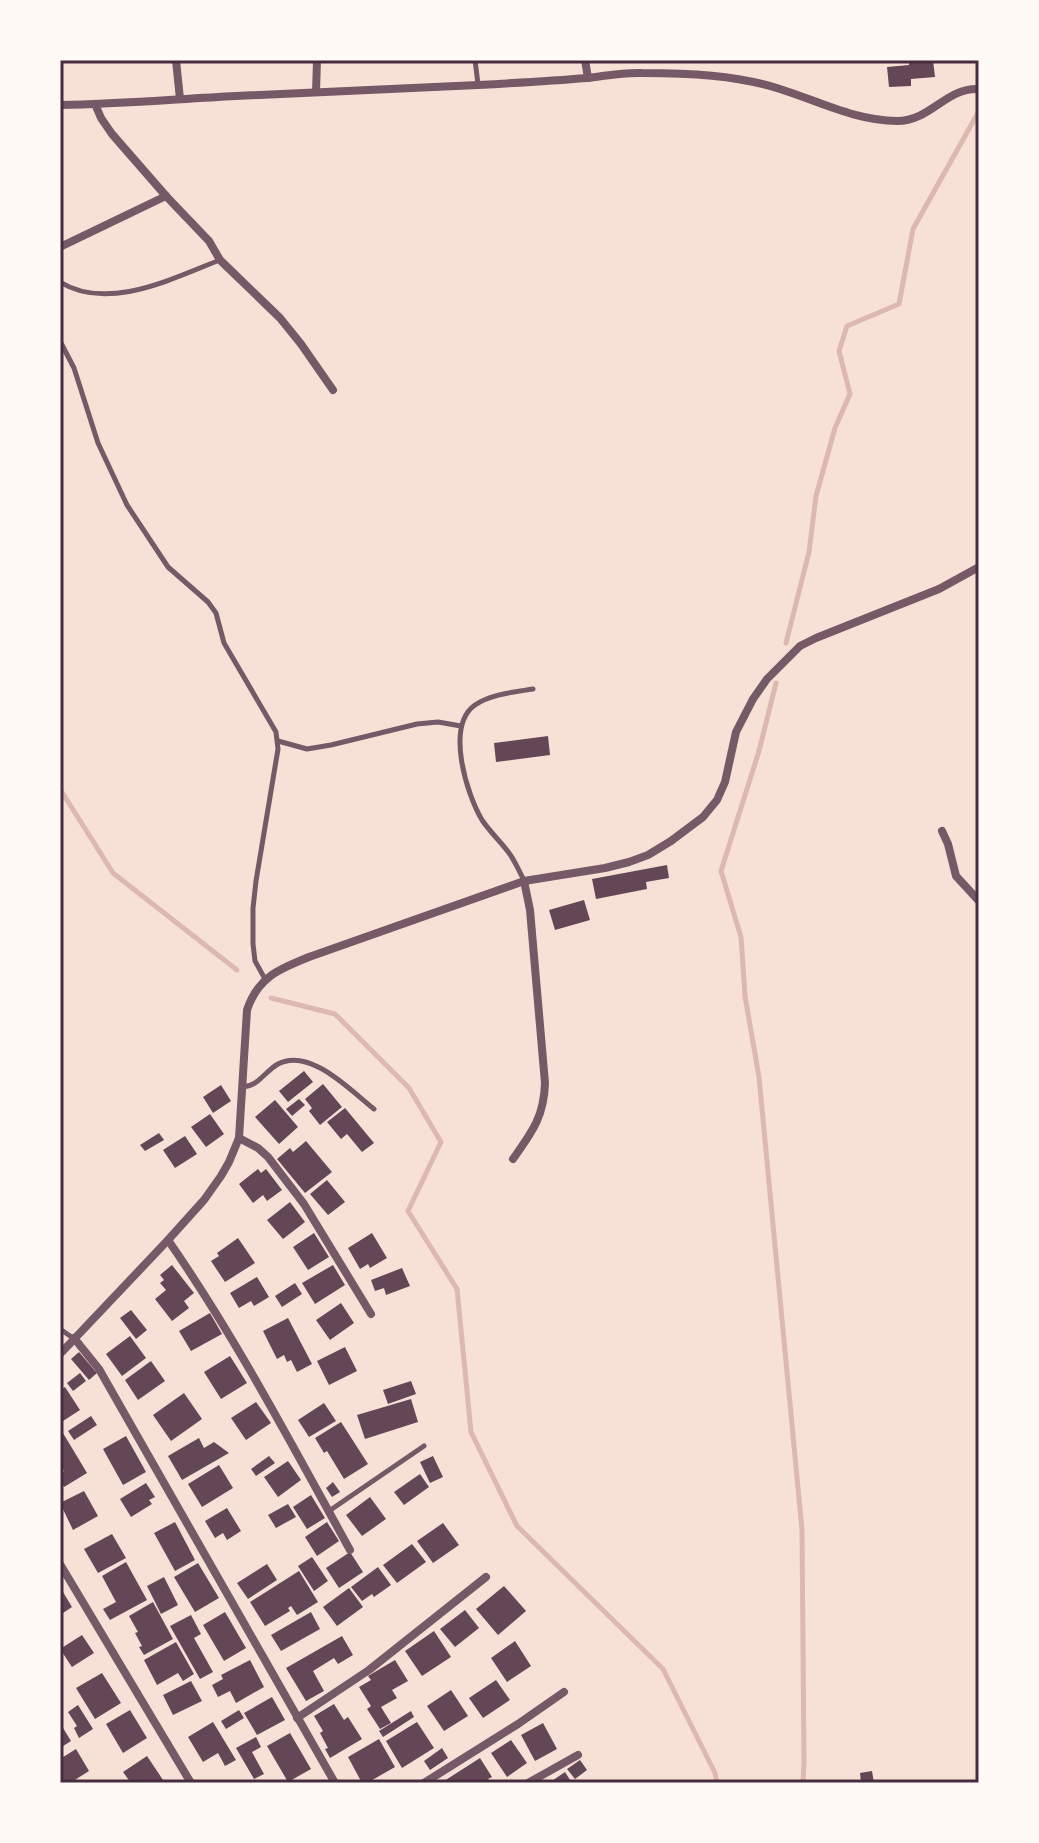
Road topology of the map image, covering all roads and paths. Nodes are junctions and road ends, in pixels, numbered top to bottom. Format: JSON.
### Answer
{"nodes":[{"id":1,"x":176,"y":60,"type":"edge"},
{"id":2,"x":317,"y":60,"type":"edge"},
{"id":3,"x":475,"y":60,"type":"edge"},
{"id":4,"x":585,"y":60,"type":"edge"},
{"id":5,"x":588,"y":78,"type":"junction"},
{"id":6,"x":478,"y":85,"type":"junction"},
{"id":7,"x":979,"y":89,"type":"edge"},
{"id":8,"x":316,"y":92,"type":"junction"},
{"id":9,"x":180,"y":99,"type":"junction"},
{"id":10,"x":95,"y":104,"type":"junction"},
{"id":11,"x":60,"y":105,"type":"edge"},
{"id":12,"x":166,"y":196,"type":"junction"},
{"id":13,"x":60,"y":247,"type":"edge"},
{"id":14,"x":220,"y":260,"type":"junction"},
{"id":15,"x":60,"y":282,"type":"edge"},
{"id":16,"x":60,"y":341,"type":"edge"},
{"id":17,"x":333,"y":390,"type":"dead end"},
{"id":18,"x":979,"y":567,"type":"edge"},
{"id":19,"x":533,"y":689,"type":"dead end"},
{"id":20,"x":461,"y":726,"type":"junction"},
{"id":21,"x":278,"y":741,"type":"junction"},
{"id":22,"x":942,"y":831,"type":"dead end"},
{"id":23,"x":524,"y":881,"type":"junction"},
{"id":24,"x":979,"y":901,"type":"edge"},
{"id":25,"x":265,"y":979,"type":"junction"},
{"id":26,"x":242,"y":1087,"type":"junction"},
{"id":27,"x":374,"y":1109,"type":"dead end"},
{"id":28,"x":239,"y":1138,"type":"junction"},
{"id":29,"x":513,"y":1159,"type":"dead end"},
{"id":30,"x":168,"y":1240,"type":"junction"},
{"id":31,"x":371,"y":1314,"type":"dead end"},
{"id":32,"x":60,"y":1329,"type":"edge"},
{"id":33,"x":74,"y":1338,"type":"junction"},
{"id":34,"x":60,"y":1354,"type":"edge"},
{"id":35,"x":424,"y":1446,"type":"dead end"},
{"id":36,"x":328,"y":1511,"type":"junction"},
{"id":37,"x":350,"y":1550,"type":"dead end"},
{"id":38,"x":60,"y":1564,"type":"edge"},
{"id":39,"x":486,"y":1577,"type":"dead end"},
{"id":40,"x":564,"y":1692,"type":"dead end"},
{"id":41,"x":297,"y":1718,"type":"junction"},
{"id":42,"x":578,"y":1755,"type":"dead end"},
{"id":43,"x":191,"y":1783,"type":"edge"},
{"id":44,"x":335,"y":1783,"type":"edge"},
{"id":45,"x":424,"y":1783,"type":"edge"},
{"id":46,"x":528,"y":1783,"type":"edge"}],
"edges":[{"from":1,"to":9,"type":"street"},
{"from":2,"to":8,"type":"street"},
{"from":3,"to":6,"type":"lane"},
{"from":4,"to":5,"type":"street"},
{"from":5,"to":6,"type":"street"},
{"from":5,"to":7,"type":"street"},
{"from":6,"to":8,"type":"street"},
{"from":8,"to":9,"type":"street"},
{"from":9,"to":10,"type":"street"},
{"from":10,"to":11,"type":"street"},
{"from":10,"to":12,"type":"street"},
{"from":12,"to":13,"type":"street"},
{"from":12,"to":14,"type":"street"},
{"from":14,"to":15,"type":"lane"},
{"from":14,"to":17,"type":"street"},
{"from":16,"to":21,"type":"lane"},
{"from":18,"to":23,"type":"street"},
{"from":19,"to":20,"type":"lane"},
{"from":20,"to":21,"type":"lane"},
{"from":20,"to":23,"type":"lane"},
{"from":21,"to":25,"type":"lane"},
{"from":22,"to":24,"type":"street"},
{"from":23,"to":25,"type":"street"},
{"from":23,"to":29,"type":"street"},
{"from":25,"to":26,"type":"street"},
{"from":26,"to":27,"type":"lane"},
{"from":26,"to":28,"type":"street"},
{"from":28,"to":30,"type":"street"},
{"from":28,"to":31,"type":"street"},
{"from":30,"to":33,"type":"street"},
{"from":30,"to":36,"type":"street"},
{"from":32,"to":33,"type":"lane"},
{"from":33,"to":34,"type":"street"},
{"from":33,"to":41,"type":"street"},
{"from":35,"to":36,"type":"lane"},
{"from":36,"to":37,"type":"street"},
{"from":38,"to":43,"type":"street"},
{"from":39,"to":41,"type":"street"},
{"from":40,"to":45,"type":"street"},
{"from":41,"to":44,"type":"street"},
{"from":42,"to":46,"type":"street"}]}
